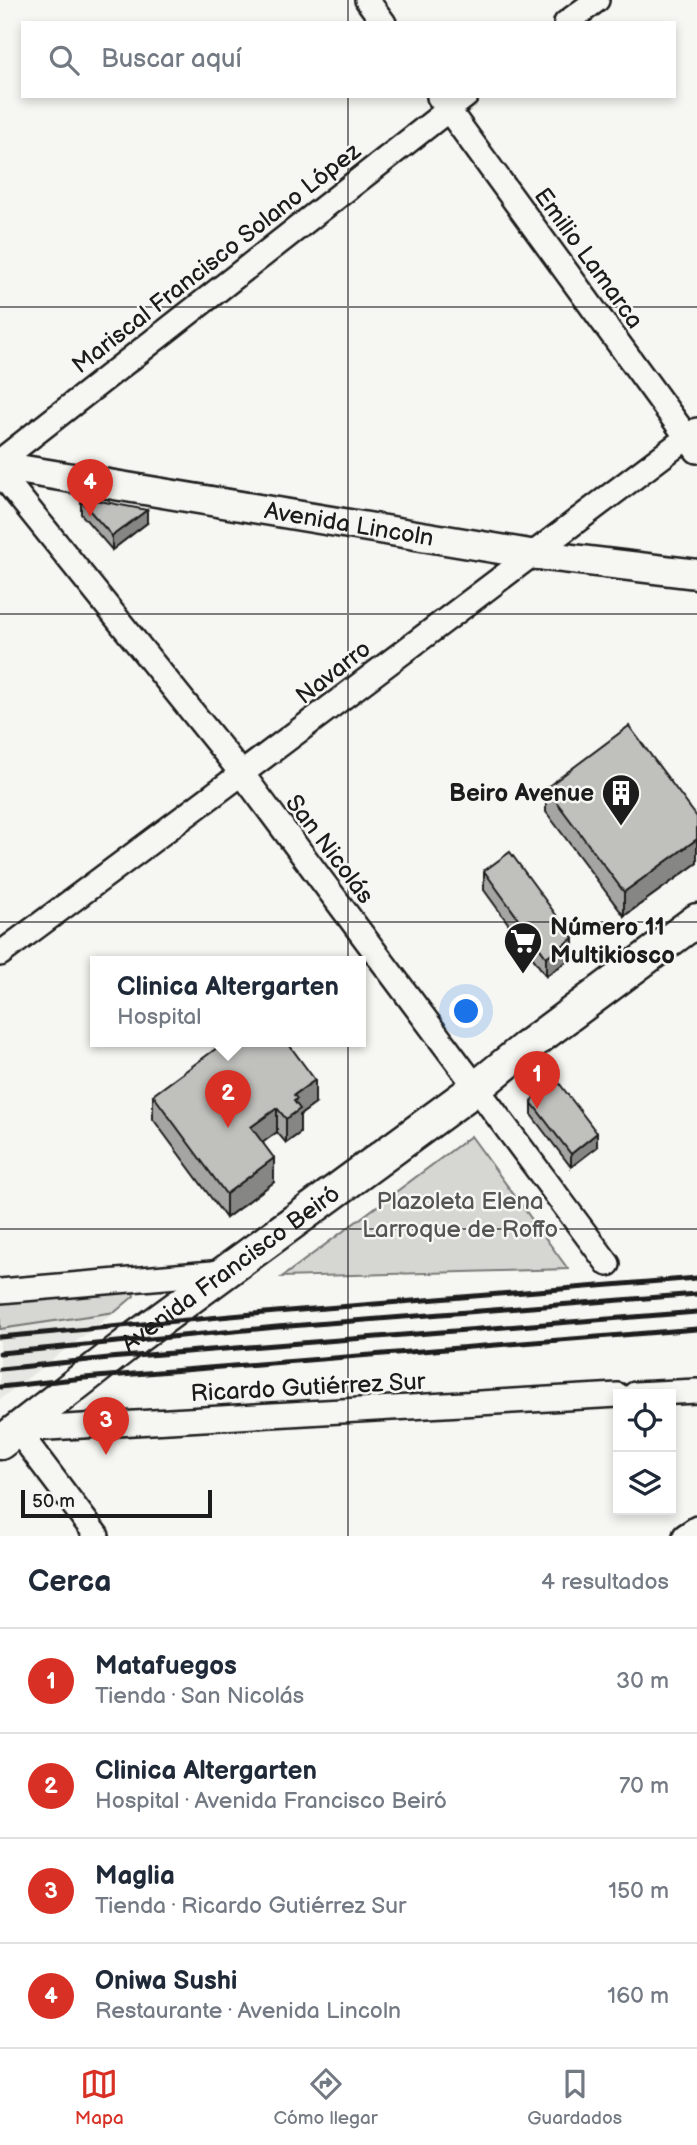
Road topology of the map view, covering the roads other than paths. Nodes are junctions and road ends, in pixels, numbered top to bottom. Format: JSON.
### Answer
{"nodes":[{"id":1,"x":367,"y":0,"type":"edge"},
{"id":2,"x":597,"y":0,"type":"edge"},
{"id":3,"x":383,"y":21,"type":"edge"},
{"id":4,"x":569,"y":21,"type":"edge"},
{"id":5,"x":451,"y":101,"type":"edge"},
{"id":6,"x":694,"y":440,"type":"edge"},
{"id":7,"x":0,"y":461,"type":"edge"},
{"id":8,"x":0,"y":466,"type":"edge"},
{"id":9,"x":0,"y":473,"type":"edge"},
{"id":10,"x":530,"y":554,"type":"junction"},
{"id":11,"x":697,"y":573,"type":"edge"},
{"id":12,"x":243,"y":775,"type":"junction"},
{"id":13,"x":697,"y":920,"type":"edge"},
{"id":14,"x":0,"y":954,"type":"edge"},
{"id":15,"x":476,"y":1088,"type":"junction"},
{"id":16,"x":608,"y":1264,"type":"dead end"},
{"id":17,"x":224,"y":1272,"type":"junction"},
{"id":18,"x":0,"y":1291,"type":"edge"},
{"id":19,"x":696,"y":1392,"type":"edge"},
{"id":20,"x":676,"y":1393,"type":"edge"},
{"id":21,"x":613,"y":1395,"type":"edge"},
{"id":22,"x":6,"y":1435,"type":"edge"},
{"id":23,"x":697,"y":1528,"type":"edge"},
{"id":24,"x":97,"y":1536,"type":"edge"},
{"id":25,"x":685,"y":1536,"type":"edge"}],
"edges":[{"from":1,"to":3,"type":"street"},
{"from":2,"to":4,"type":"street"},
{"from":5,"to":6,"type":"street","name":"Emilio Lamarca"},
{"from":5,"to":7,"type":"street","name":"Mariscal Francisco Solano López"},
{"from":6,"to":10,"type":"street","name":"Navarro"},
{"from":8,"to":10,"type":"street","name":"Avenida Lincoln"},
{"from":9,"to":12,"type":"street","name":"San Nicolás"},
{"from":10,"to":11,"type":"street","name":"Avenida Lincoln"},
{"from":10,"to":12,"type":"street","name":"Navarro"},
{"from":12,"to":14,"type":"street","name":"Navarro"},
{"from":12,"to":15,"type":"street","name":"San Nicolás"},
{"from":13,"to":15,"type":"main road","name":"Avenida Francisco Beiró"},
{"from":15,"to":16,"type":"street","name":"San Nicolás"},
{"from":15,"to":17,"type":"main road","name":"Avenida Francisco Beiró"},
{"from":17,"to":18,"type":"street"},
{"from":17,"to":22,"type":"main road","name":"Avenida Francisco Beiró"},
{"from":19,"to":20,"type":"street"},
{"from":21,"to":22,"type":"street","name":"Ricardo Gutiérrez Sur"},
{"from":22,"to":24,"type":"street"},
{"from":23,"to":25,"type":"street"}]}
